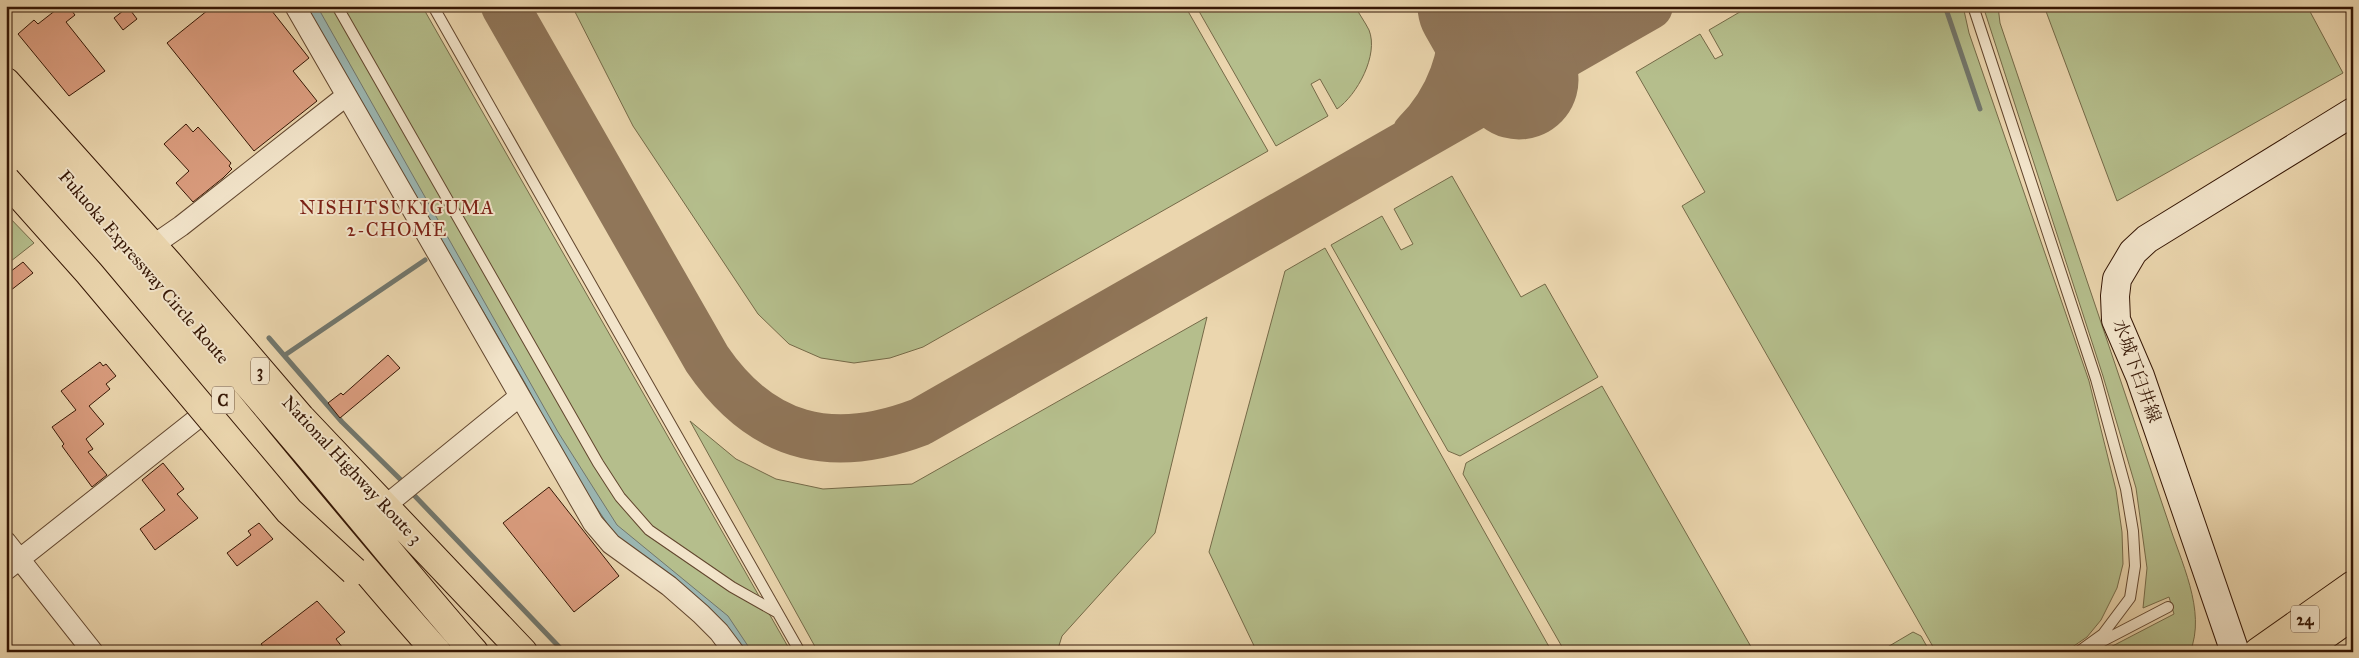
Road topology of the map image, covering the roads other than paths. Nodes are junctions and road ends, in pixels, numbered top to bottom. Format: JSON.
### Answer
{"nodes":[{"id":1,"x":295,"y":6,"type":"edge"},
{"id":2,"x":337,"y":6,"type":"edge"},
{"id":3,"x":433,"y":6,"type":"edge"},
{"id":4,"x":1973,"y":6,"type":"edge"},
{"id":5,"x":6,"y":82,"type":"edge"},
{"id":6,"x":346,"y":96,"type":"junction"},
{"id":7,"x":2353,"y":112,"type":"edge"},
{"id":8,"x":6,"y":113,"type":"edge"},
{"id":9,"x":6,"y":150,"type":"edge"},
{"id":10,"x":6,"y":176,"type":"edge"},
{"id":11,"x":6,"y":180,"type":"edge"},
{"id":12,"x":146,"y":254,"type":"junction"},
{"id":13,"x":520,"y":396,"type":"junction"},
{"id":14,"x":198,"y":418,"type":"junction"},
{"id":15,"x":385,"y":506,"type":"junction"},
{"id":16,"x":6,"y":542,"type":"edge"},
{"id":17,"x":13,"y":565,"type":"edge"},
{"id":18,"x":2353,"y":586,"type":"edge"},
{"id":19,"x":2168,"y":607,"type":"dead end"},
{"id":20,"x":778,"y":613,"type":"junction"},
{"id":21,"x":2352,"y":617,"type":"edge"},
{"id":22,"x":93,"y":652,"type":"edge"},
{"id":23,"x":415,"y":652,"type":"edge"},
{"id":24,"x":433,"y":652,"type":"edge"},
{"id":25,"x":437,"y":652,"type":"edge"},
{"id":26,"x":474,"y":652,"type":"edge"},
{"id":27,"x":504,"y":652,"type":"edge"},
{"id":28,"x":523,"y":652,"type":"edge"},
{"id":29,"x":734,"y":652,"type":"edge"},
{"id":30,"x":800,"y":652,"type":"edge"},
{"id":31,"x":2078,"y":652,"type":"edge"},
{"id":32,"x":2083,"y":652,"type":"edge"},
{"id":33,"x":2235,"y":652,"type":"edge"},
{"id":34,"x":2258,"y":652,"type":"edge"},
{"id":35,"x":2301,"y":652,"type":"edge"}],
"edges":[{"from":1,"to":6,"type":"street"},
{"from":2,"to":20,"type":"lane"},
{"from":3,"to":20,"type":"lane"},
{"from":4,"to":31,"type":"lane"},
{"from":5,"to":12,"type":"main road","name":"National Highway Route 3","number":"3"},
{"from":6,"to":12,"type":"street"},
{"from":6,"to":13,"type":"street"},
{"from":7,"to":33,"type":"main road","name":"水城下臼井線"},
{"from":8,"to":12,"type":"main road","name":"Fukuoka Expressway Circle Route","number":"C"},
{"from":9,"to":25,"type":"main road","name":"Fukuoka Expressway Circle Route","number":"C"},
{"from":10,"to":14,"type":"main road"},
{"from":11,"to":24,"type":"main road","bridge":true},
{"from":12,"to":15,"type":"main road","name":"National Highway Route 3","number":"3"},
{"from":12,"to":26,"type":"main road","name":"Fukuoka Expressway Circle Route","number":"C"},
{"from":12,"to":27,"type":"main road"},
{"from":13,"to":15,"type":"street"},
{"from":13,"to":29,"type":"street"},
{"from":14,"to":17,"type":"street"},
{"from":14,"to":23,"type":"main road"},
{"from":15,"to":28,"type":"main road","name":"National Highway Route 3","number":"3"},
{"from":16,"to":17,"type":"street"},
{"from":17,"to":22,"type":"street"},
{"from":18,"to":34,"type":"main road","number":"24"},
{"from":19,"to":32,"type":"lane"},
{"from":20,"to":30,"type":"lane"},
{"from":21,"to":35,"type":"main road","number":"24"}]}
